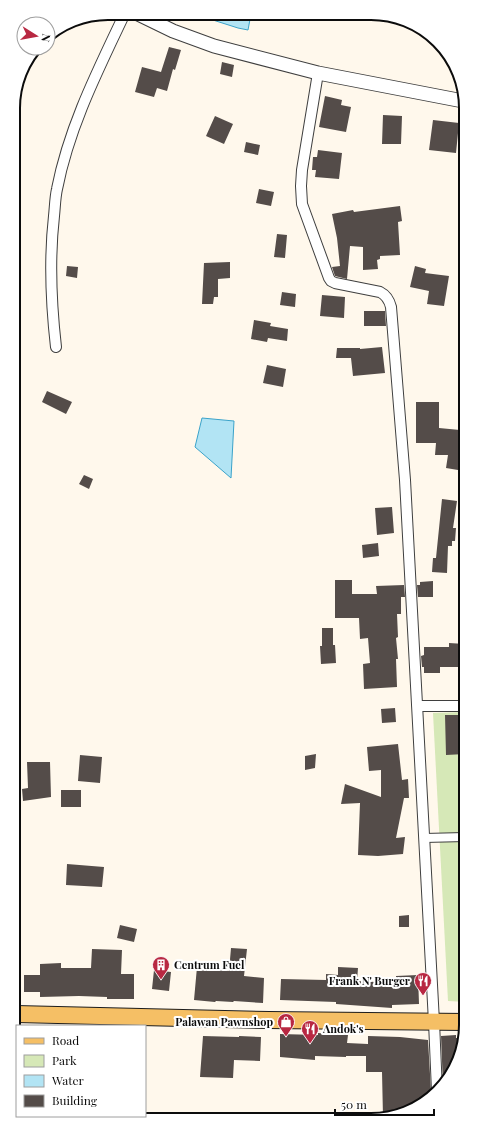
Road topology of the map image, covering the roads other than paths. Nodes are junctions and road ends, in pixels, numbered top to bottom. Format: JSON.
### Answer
{"nodes":[{"id":1,"x":122,"y":20,"type":"edge"},
{"id":2,"x":150,"y":20,"type":"edge"},
{"id":3,"x":318,"y":73,"type":"junction"},
{"id":4,"x":458,"y":100,"type":"edge"},
{"id":5,"x":56,"y":347,"type":"dead end"},
{"id":6,"x":417,"y":706,"type":"junction"},
{"id":7,"x":459,"y":706,"type":"edge"},
{"id":8,"x":459,"y":837,"type":"edge"},
{"id":9,"x":424,"y":838,"type":"junction"},
{"id":10,"x":20,"y":1014,"type":"edge"},
{"id":11,"x":434,"y":1022,"type":"junction"},
{"id":12,"x":459,"y":1022,"type":"edge"},
{"id":13,"x":437,"y":1083,"type":"edge"}],
"edges":[{"from":1,"to":5,"type":"street"},
{"from":2,"to":3,"type":"street"},
{"from":3,"to":4,"type":"street"},
{"from":3,"to":6,"type":"street"},
{"from":6,"to":7,"type":"street"},
{"from":6,"to":9,"type":"street"},
{"from":8,"to":9,"type":"street"},
{"from":9,"to":11,"type":"street"},
{"from":10,"to":11,"type":"main road"},
{"from":11,"to":12,"type":"main road"},
{"from":11,"to":13,"type":"street"}]}
